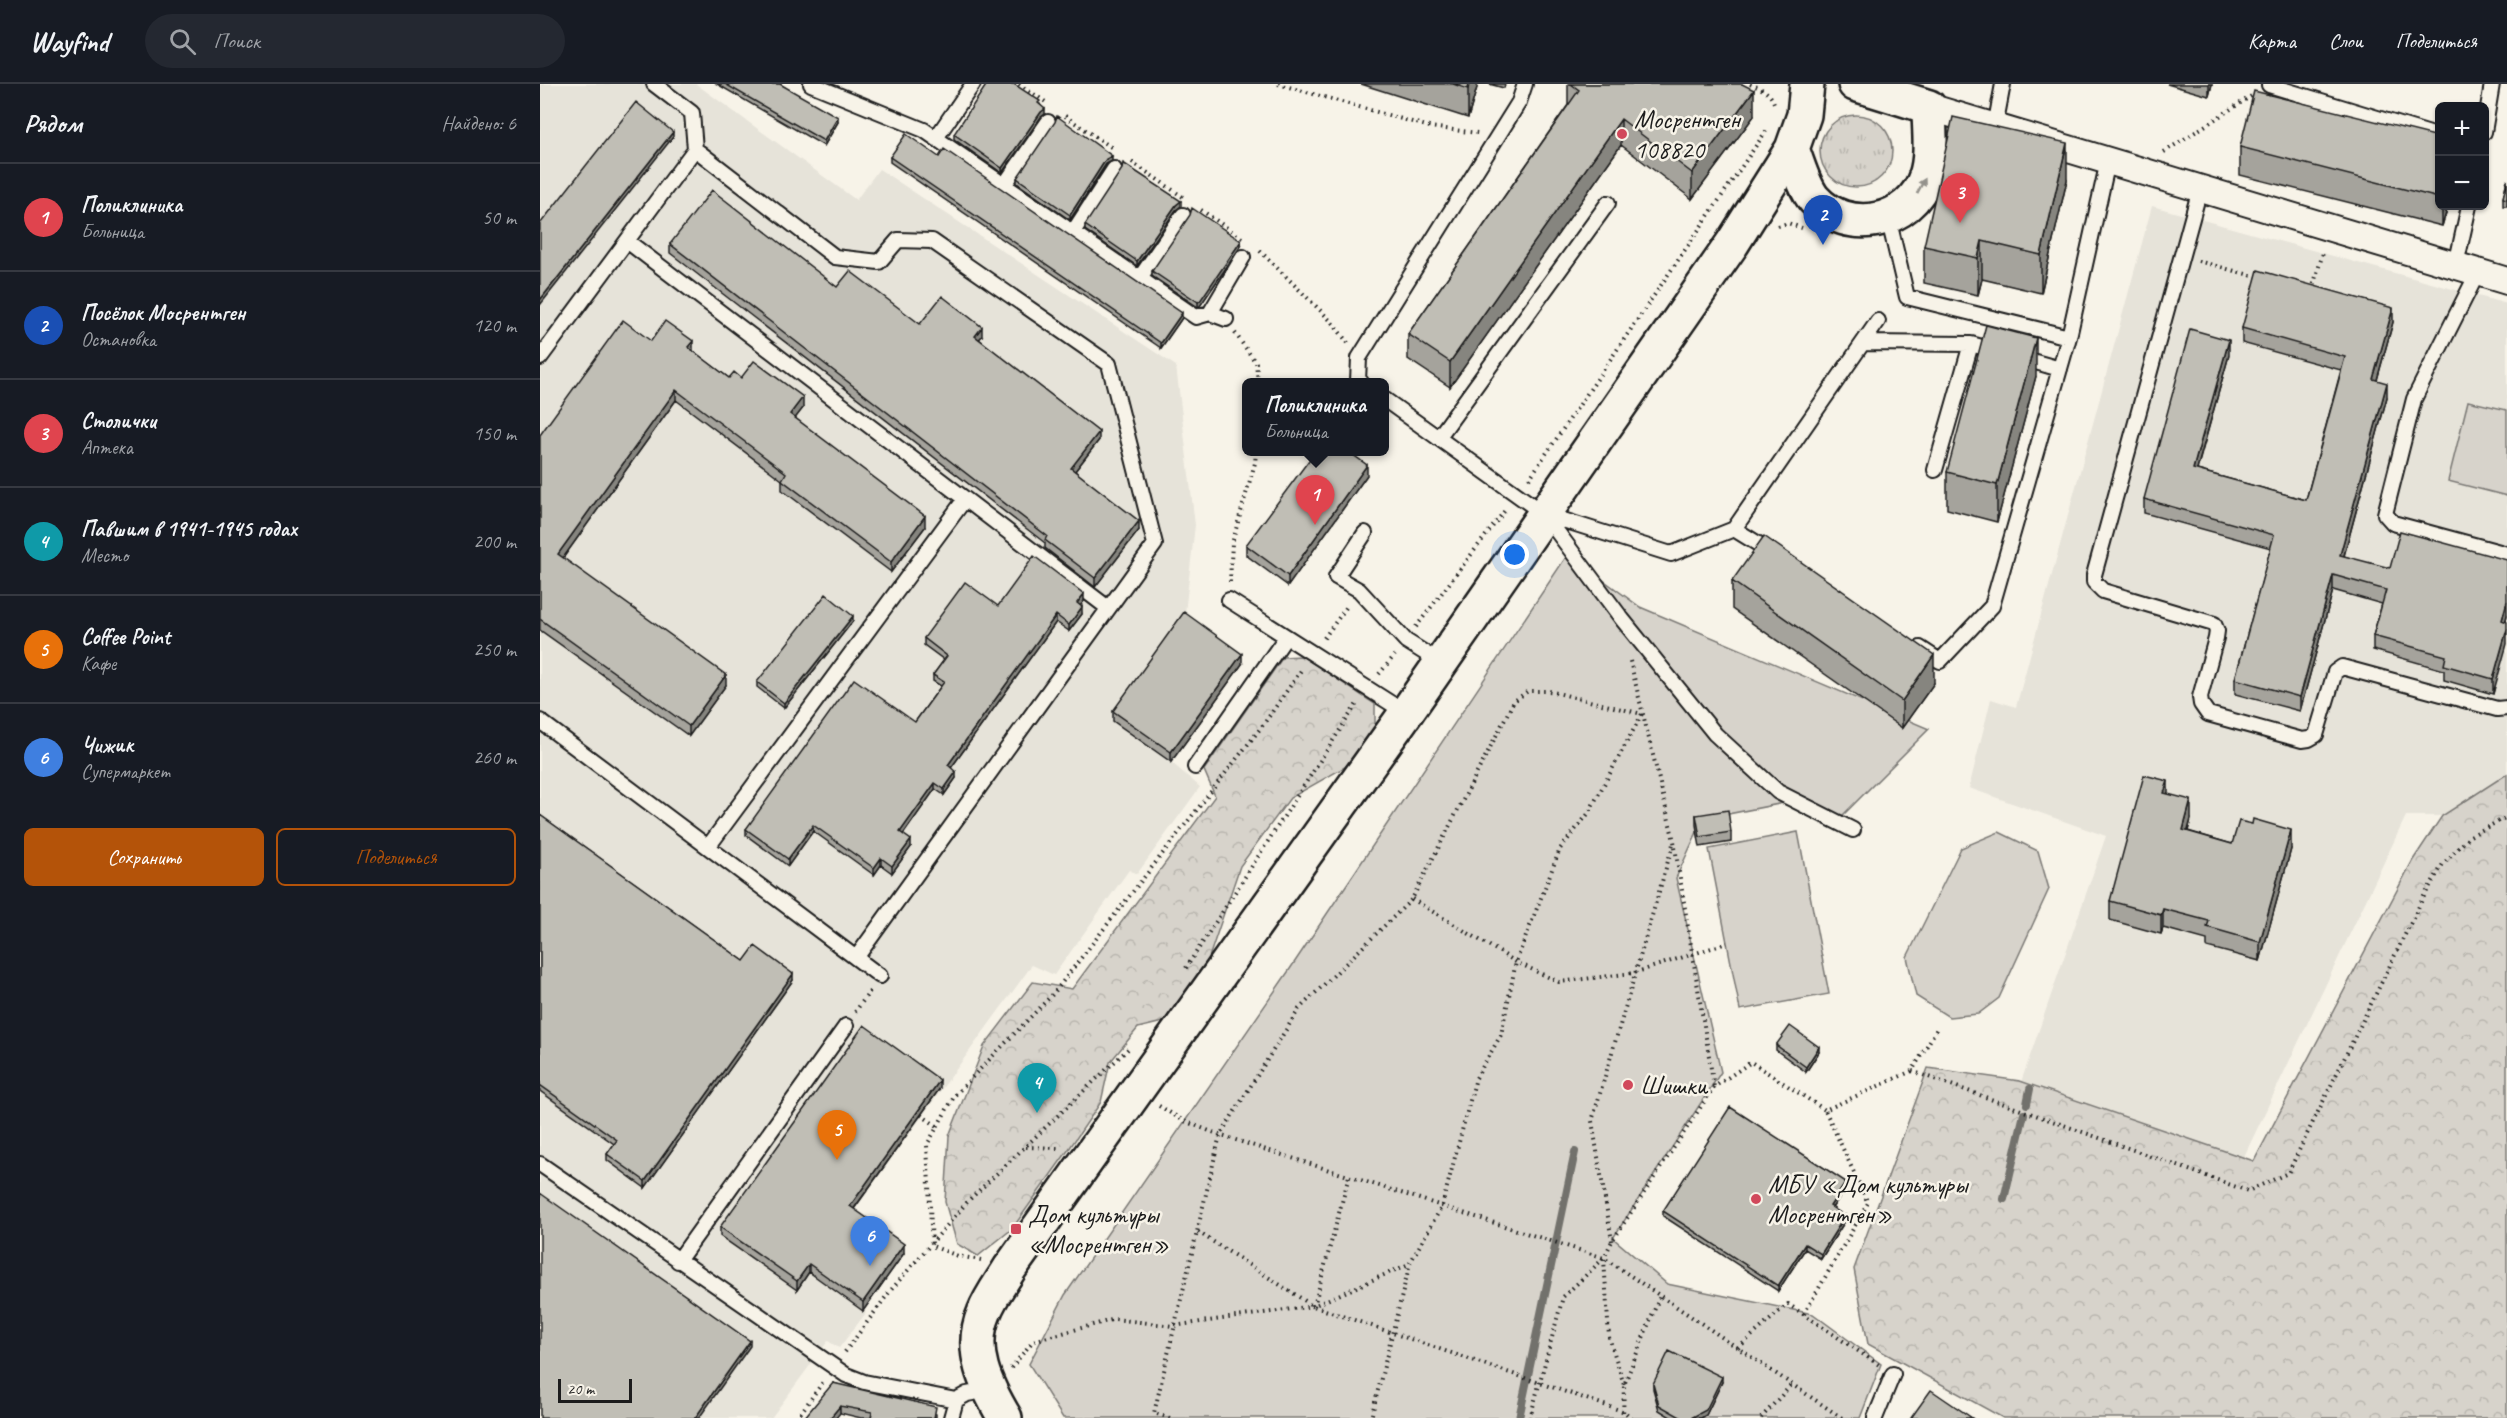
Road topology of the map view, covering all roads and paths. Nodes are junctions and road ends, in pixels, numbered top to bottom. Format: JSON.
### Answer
{"nodes":[{"id":1,"x":654,"y":84,"type":"edge"},
{"id":2,"x":811,"y":84,"type":"edge"},
{"id":3,"x":973,"y":84,"type":"edge"},
{"id":4,"x":1278,"y":84,"type":"edge"},
{"id":5,"x":1525,"y":84,"type":"edge"},
{"id":6,"x":1807,"y":84,"type":"edge"},
{"id":7,"x":1855,"y":84,"type":"edge"},
{"id":8,"x":2003,"y":84,"type":"edge"},
{"id":9,"x":2492,"y":84,"type":"edge"},
{"id":10,"x":2269,"y":85,"type":"edge"},
{"id":11,"x":2489,"y":102,"type":"edge"},
{"id":12,"x":1929,"y":108,"type":"junction"},
{"id":13,"x":1048,"y":122,"type":"dead end"},
{"id":14,"x":1995,"y":127,"type":"junction"},
{"id":15,"x":1497,"y":136,"type":"junction"},
{"id":16,"x":2435,"y":136,"type":"edge"},
{"id":17,"x":936,"y":138,"type":"junction"},
{"id":18,"x":695,"y":148,"type":"junction"},
{"id":19,"x":1792,"y":149,"type":"junction"},
{"id":20,"x":2108,"y":161,"type":"junction"},
{"id":21,"x":1114,"y":169,"type":"dead end"},
{"id":22,"x":2136,"y":170,"type":"junction"},
{"id":23,"x":1005,"y":184,"type":"junction"},
{"id":24,"x":2200,"y":189,"type":"junction"},
{"id":25,"x":1608,"y":203,"type":"dead end"},
{"id":26,"x":2469,"y":210,"type":"edge"},
{"id":27,"x":1183,"y":215,"type":"dead end"},
{"id":28,"x":1888,"y":217,"type":"junction"},
{"id":29,"x":1809,"y":230,"type":"dead end"},
{"id":30,"x":1772,"y":231,"type":"dead end"},
{"id":31,"x":1073,"y":232,"type":"junction"},
{"id":32,"x":627,"y":241,"type":"junction"},
{"id":33,"x":2323,"y":253,"type":"dead end"},
{"id":34,"x":2181,"y":256,"type":"junction"},
{"id":35,"x":1243,"y":257,"type":"dead end"},
{"id":36,"x":2467,"y":268,"type":"junction"},
{"id":37,"x":1139,"y":279,"type":"junction"},
{"id":38,"x":2268,"y":280,"type":"edge"},
{"id":39,"x":2507,"y":280,"type":"edge"},
{"id":40,"x":2301,"y":289,"type":"edge"},
{"id":41,"x":1210,"y":313,"type":"junction"},
{"id":42,"x":1226,"y":319,"type":"joint"},
{"id":43,"x":1878,"y":321,"type":"dead end"},
{"id":44,"x":2068,"y":337,"type":"junction"},
{"id":45,"x":1864,"y":343,"type":"junction"},
{"id":46,"x":1971,"y":344,"type":"junction"},
{"id":47,"x":540,"y":358,"type":"edge"},
{"id":48,"x":2060,"y":369,"type":"junction"},
{"id":49,"x":1258,"y":378,"type":"edge"},
{"id":50,"x":1358,"y":378,"type":"edge"},
{"id":51,"x":1389,"y":403,"type":"edge"},
{"id":52,"x":1438,"y":438,"type":"junction"},
{"id":53,"x":1256,"y":456,"type":"edge"},
{"id":54,"x":1935,"y":470,"type":"dead end"},
{"id":55,"x":965,"y":499,"type":"junction"},
{"id":56,"x":1544,"y":514,"type":"junction"},
{"id":57,"x":1734,"y":529,"type":"junction"},
{"id":58,"x":1365,"y":534,"type":"dead end"},
{"id":59,"x":2507,"y":554,"type":"edge"},
{"id":60,"x":1783,"y":560,"type":"edge"},
{"id":61,"x":1359,"y":590,"type":"junction"},
{"id":62,"x":1229,"y":600,"type":"joint"},
{"id":63,"x":1108,"y":608,"type":"junction"},
{"id":64,"x":1286,"y":637,"type":"junction"},
{"id":65,"x":1910,"y":642,"type":"edge"},
{"id":66,"x":1312,"y":654,"type":"junction"},
{"id":67,"x":1441,"y":663,"type":"junction"},
{"id":68,"x":1633,"y":677,"type":"dead end"},
{"id":69,"x":2507,"y":708,"type":"edge"},
{"id":70,"x":1406,"y":713,"type":"junction"},
{"id":71,"x":1642,"y":714,"type":"junction"},
{"id":72,"x":540,"y":721,"type":"edge"},
{"id":73,"x":1195,"y":767,"type":"dead end"},
{"id":74,"x":2507,"y":817,"type":"edge"},
{"id":75,"x":1853,"y":830,"type":"dead end"},
{"id":76,"x":1674,"y":841,"type":"junction"},
{"id":77,"x":708,"y":847,"type":"junction"},
{"id":78,"x":1412,"y":899,"type":"junction"},
{"id":79,"x":1727,"y":943,"type":"dead end"},
{"id":80,"x":1694,"y":953,"type":"junction"},
{"id":81,"x":856,"y":958,"type":"junction"},
{"id":82,"x":1516,"y":962,"type":"junction"},
{"id":83,"x":1634,"y":973,"type":"junction"},
{"id":84,"x":880,"y":976,"type":"dead end"},
{"id":85,"x":864,"y":1000,"type":"dead end"},
{"id":86,"x":856,"y":1011,"type":"dead end"},
{"id":87,"x":846,"y":1026,"type":"dead end"},
{"id":88,"x":1938,"y":1027,"type":"dead end"},
{"id":89,"x":1912,"y":1071,"type":"junction"},
{"id":90,"x":1714,"y":1087,"type":"junction"},
{"id":91,"x":1825,"y":1110,"type":"junction"},
{"id":92,"x":921,"y":1115,"type":"edge"},
{"id":93,"x":937,"y":1126,"type":"junction"},
{"id":94,"x":1220,"y":1135,"type":"junction"},
{"id":95,"x":540,"y":1164,"type":"edge"},
{"id":96,"x":1348,"y":1176,"type":"junction"},
{"id":97,"x":969,"y":1200,"type":"dead end"},
{"id":98,"x":1442,"y":1206,"type":"junction"},
{"id":99,"x":1198,"y":1232,"type":"junction"},
{"id":100,"x":1612,"y":1241,"type":"junction"},
{"id":101,"x":932,"y":1246,"type":"junction"},
{"id":102,"x":1604,"y":1258,"type":"junction"},
{"id":103,"x":678,"y":1261,"type":"junction"},
{"id":104,"x":1410,"y":1263,"type":"junction"},
{"id":105,"x":1660,"y":1296,"type":"junction"},
{"id":106,"x":1313,"y":1306,"type":"junction"},
{"id":107,"x":1804,"y":1314,"type":"junction"},
{"id":108,"x":1173,"y":1326,"type":"junction"},
{"id":109,"x":1392,"y":1333,"type":"junction"},
{"id":110,"x":1738,"y":1348,"type":"junction"},
{"id":111,"x":833,"y":1368,"type":"junction"},
{"id":112,"x":1893,"y":1374,"type":"joint"},
{"id":113,"x":1538,"y":1382,"type":"junction"},
{"id":114,"x":987,"y":1384,"type":"junction"},
{"id":115,"x":1792,"y":1384,"type":"junction"},
{"id":116,"x":1624,"y":1385,"type":"junction"},
{"id":117,"x":956,"y":1400,"type":"junction"},
{"id":118,"x":1625,"y":1412,"type":"junction"},
{"id":119,"x":797,"y":1418,"type":"edge"},
{"id":120,"x":951,"y":1418,"type":"edge"},
{"id":121,"x":1005,"y":1418,"type":"edge"},
{"id":122,"x":1170,"y":1418,"type":"edge"},
{"id":123,"x":1371,"y":1418,"type":"edge"},
{"id":124,"x":1530,"y":1418,"type":"edge"},
{"id":125,"x":1623,"y":1418,"type":"edge"},
{"id":126,"x":1631,"y":1418,"type":"edge"},
{"id":127,"x":1761,"y":1418,"type":"edge"},
{"id":128,"x":1842,"y":1418,"type":"edge"},
{"id":129,"x":1875,"y":1418,"type":"edge"}],
"edges":[{"from":1,"to":18,"type":"lane"},
{"from":2,"to":17,"type":"lane"},
{"from":3,"to":17,"type":"lane"},
{"from":4,"to":15,"type":"path"},
{"from":5,"to":15,"type":"lane"},
{"from":6,"to":19,"type":"street"},
{"from":7,"to":12,"type":"street"},
{"from":8,"to":14,"type":"lane"},
{"from":9,"to":11,"type":"lane"},
{"from":10,"to":16,"type":"lane"},
{"from":10,"to":22,"type":"path"},
{"from":12,"to":14,"type":"street"},
{"from":28,"to":12,"type":"street","one_way":true},
{"from":13,"to":23,"type":"lane"},
{"from":14,"to":20,"type":"street"},
{"from":15,"to":50,"type":"lane"},
{"from":17,"to":23,"type":"lane"},
{"from":18,"to":32,"type":"lane"},
{"from":18,"to":63,"type":"lane"},
{"from":19,"to":28,"type":"street"},
{"from":19,"to":56,"type":"street"},
{"from":20,"to":22,"type":"street"},
{"from":20,"to":44,"type":"lane"},
{"from":21,"to":31,"type":"lane"},
{"from":22,"to":24,"type":"street"},
{"from":23,"to":31,"type":"lane"},
{"from":24,"to":34,"type":"lane"},
{"from":24,"to":36,"type":"street"},
{"from":25,"to":52,"type":"lane"},
{"from":26,"to":36,"type":"lane"},
{"from":27,"to":37,"type":"lane"},
{"from":28,"to":44,"type":"lane"},
{"from":29,"to":30,"type":"path"},
{"from":31,"to":37,"type":"lane"},
{"from":32,"to":47,"type":"lane"},
{"from":32,"to":55,"type":"lane"},
{"from":33,"to":40,"type":"path"},
{"from":34,"to":38,"type":"path"},
{"from":34,"to":69,"type":"lane"},
{"from":35,"to":41,"type":"lane"},
{"from":36,"to":39,"type":"street"},
{"from":36,"to":59,"type":"lane"},
{"from":37,"to":41,"type":"lane"},
{"from":41,"to":42,"type":"lane"},
{"from":42,"to":49,"type":"path"},
{"from":43,"to":45,"type":"lane"},
{"from":44,"to":48,"type":"lane"},
{"from":45,"to":46,"type":"lane"},
{"from":45,"to":57,"type":"lane"},
{"from":46,"to":48,"type":"lane"},
{"from":46,"to":54,"type":"lane"},
{"from":48,"to":65,"type":"lane"},
{"from":51,"to":52,"type":"lane"},
{"from":52,"to":56,"type":"lane"},
{"from":53,"to":62,"type":"path"},
{"from":55,"to":63,"type":"lane"},
{"from":55,"to":77,"type":"lane"},
{"from":56,"to":57,"type":"lane"},
{"from":56,"to":67,"type":"street"},
{"from":56,"to":75,"type":"lane"},
{"from":57,"to":60,"type":"lane"},
{"from":58,"to":61,"type":"lane"},
{"from":61,"to":66,"type":"path"},
{"from":61,"to":67,"type":"lane"},
{"from":62,"to":64,"type":"lane"},
{"from":63,"to":81,"type":"lane"},
{"from":64,"to":66,"type":"lane"},
{"from":64,"to":73,"type":"lane"},
{"from":66,"to":70,"type":"lane"},
{"from":66,"to":93,"type":"path"},
{"from":67,"to":70,"type":"street"},
{"from":68,"to":71,"type":"path"},
{"from":70,"to":114,"type":"street"},
{"from":71,"to":76,"type":"path"},
{"from":71,"to":78,"type":"path"},
{"from":71,"to":82,"type":"path"},
{"from":72,"to":77,"type":"lane"},
{"from":74,"to":89,"type":"path"},
{"from":76,"to":80,"type":"path"},
{"from":76,"to":83,"type":"path"},
{"from":77,"to":81,"type":"lane"},
{"from":78,"to":82,"type":"path"},
{"from":78,"to":94,"type":"path"},
{"from":79,"to":80,"type":"path"},
{"from":80,"to":83,"type":"path"},
{"from":80,"to":90,"type":"path"},
{"from":81,"to":84,"type":"lane"},
{"from":82,"to":83,"type":"path"},
{"from":82,"to":98,"type":"path"},
{"from":83,"to":100,"type":"path"},
{"from":85,"to":86,"type":"path"},
{"from":87,"to":103,"type":"lane"},
{"from":88,"to":89,"type":"path"},
{"from":89,"to":91,"type":"path"},
{"from":90,"to":91,"type":"path"},
{"from":90,"to":100,"type":"path"},
{"from":91,"to":107,"type":"path"},
{"from":92,"to":93,"type":"path"},
{"from":93,"to":101,"type":"path"},
{"from":94,"to":96,"type":"path"},
{"from":94,"to":99,"type":"path"},
{"from":95,"to":103,"type":"lane"},
{"from":96,"to":98,"type":"path"},
{"from":96,"to":106,"type":"path"},
{"from":97,"to":101,"type":"path"},
{"from":98,"to":102,"type":"path"},
{"from":98,"to":104,"type":"path"},
{"from":99,"to":106,"type":"path"},
{"from":99,"to":108,"type":"path"},
{"from":100,"to":102,"type":"path"},
{"from":101,"to":111,"type":"path"},
{"from":102,"to":105,"type":"path"},
{"from":102,"to":113,"type":"path"},
{"from":102,"to":116,"type":"path"},
{"from":103,"to":111,"type":"lane"},
{"from":104,"to":106,"type":"path"},
{"from":104,"to":109,"type":"path"},
{"from":105,"to":110,"type":"path"},
{"from":105,"to":116,"type":"path"},
{"from":106,"to":108,"type":"path"},
{"from":106,"to":109,"type":"path"},
{"from":107,"to":110,"type":"path"},
{"from":107,"to":112,"type":"path"},
{"from":108,"to":114,"type":"path"},
{"from":108,"to":122,"type":"path"},
{"from":109,"to":113,"type":"path"},
{"from":109,"to":123,"type":"path"},
{"from":110,"to":115,"type":"path"},
{"from":111,"to":117,"type":"lane"},
{"from":111,"to":119,"type":"path"},
{"from":112,"to":129,"type":"lane"},
{"from":113,"to":118,"type":"path"},
{"from":113,"to":124,"type":"path"},
{"from":114,"to":117,"type":"lane"},
{"from":114,"to":121,"type":"street"},
{"from":115,"to":127,"type":"path"},
{"from":115,"to":128,"type":"path"},
{"from":116,"to":118,"type":"path"},
{"from":117,"to":120,"type":"lane"},
{"from":118,"to":125,"type":"path"},
{"from":118,"to":126,"type":"path"}]}
